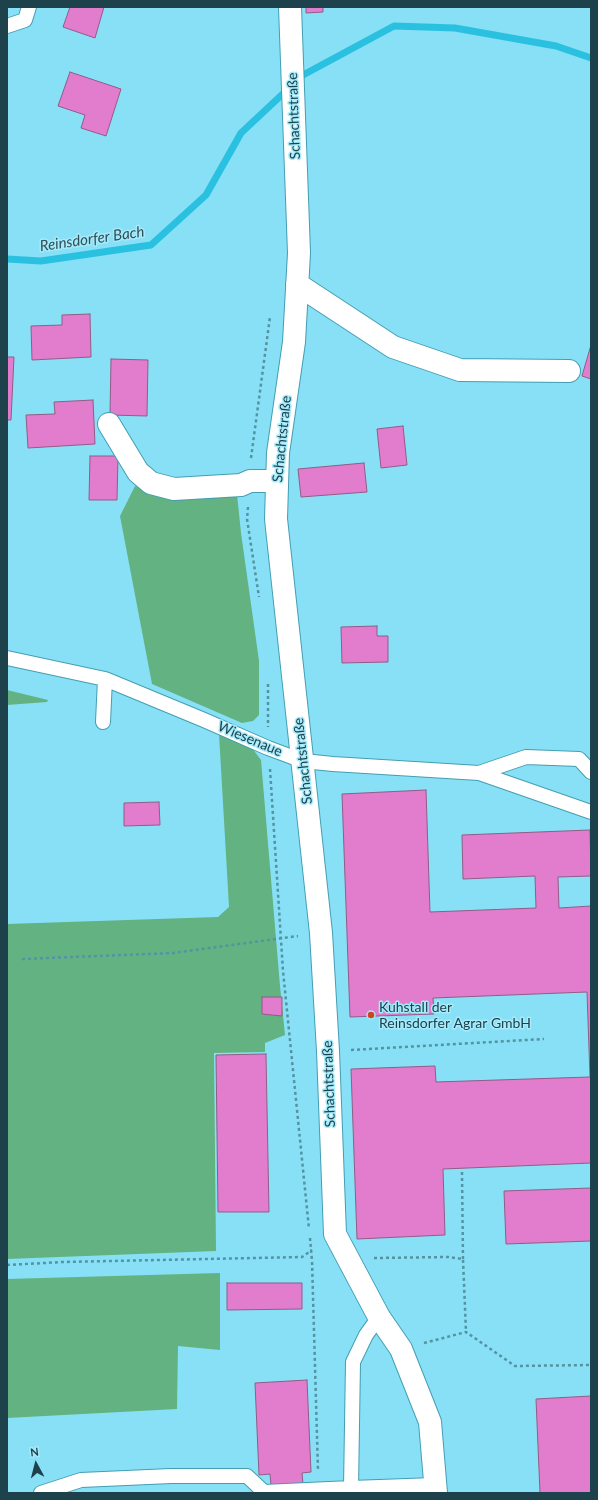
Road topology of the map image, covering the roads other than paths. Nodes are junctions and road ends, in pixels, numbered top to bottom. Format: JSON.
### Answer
{"nodes":[{"id":1,"x":29,"y":7,"type":"edge"},
{"id":2,"x":290,"y":7,"type":"edge"},
{"id":3,"x":7,"y":26,"type":"edge"},
{"id":4,"x":297,"y":284,"type":"junction"},
{"id":5,"x":569,"y":371,"type":"dead end"},
{"id":6,"x":109,"y":424,"type":"dead end"},
{"id":7,"x":277,"y":481,"type":"junction"},
{"id":8,"x":7,"y":658,"type":"edge"},
{"id":9,"x":105,"y":679,"type":"junction"},
{"id":10,"x":103,"y":722,"type":"dead end"},
{"id":11,"x":303,"y":760,"type":"junction"},
{"id":12,"x":591,"y":772,"type":"edge"},
{"id":13,"x":479,"y":773,"type":"junction"},
{"id":14,"x":591,"y":812,"type":"edge"},
{"id":15,"x":379,"y":1317,"type":"junction"},
{"id":16,"x":351,"y":1488,"type":"junction"},
{"id":17,"x":435,"y":1489,"type":"edge"},
{"id":18,"x":41,"y":1493,"type":"edge"}],
"edges":[{"from":1,"to":3,"type":"lane"},
{"from":2,"to":4,"type":"street","name":"Schachtstraße"},
{"from":4,"to":5,"type":"street"},
{"from":4,"to":7,"type":"street","name":"Schachtstraße"},
{"from":6,"to":7,"type":"street"},
{"from":7,"to":11,"type":"street","name":"Schachtstraße"},
{"from":8,"to":9,"type":"lane","name":"Wiesenaue"},
{"from":9,"to":10,"type":"lane"},
{"from":9,"to":11,"type":"lane","name":"Wiesenaue"},
{"from":11,"to":13,"type":"lane","name":"Wiesenaue"},
{"from":11,"to":15,"type":"street","name":"Schachtstraße"},
{"from":12,"to":13,"type":"lane"},
{"from":13,"to":14,"type":"lane","name":"Wiesenaue"},
{"from":15,"to":16,"type":"lane"},
{"from":15,"to":17,"type":"street","name":"Schachtstraße"},
{"from":16,"to":17,"type":"lane"},
{"from":16,"to":18,"type":"lane"}]}
